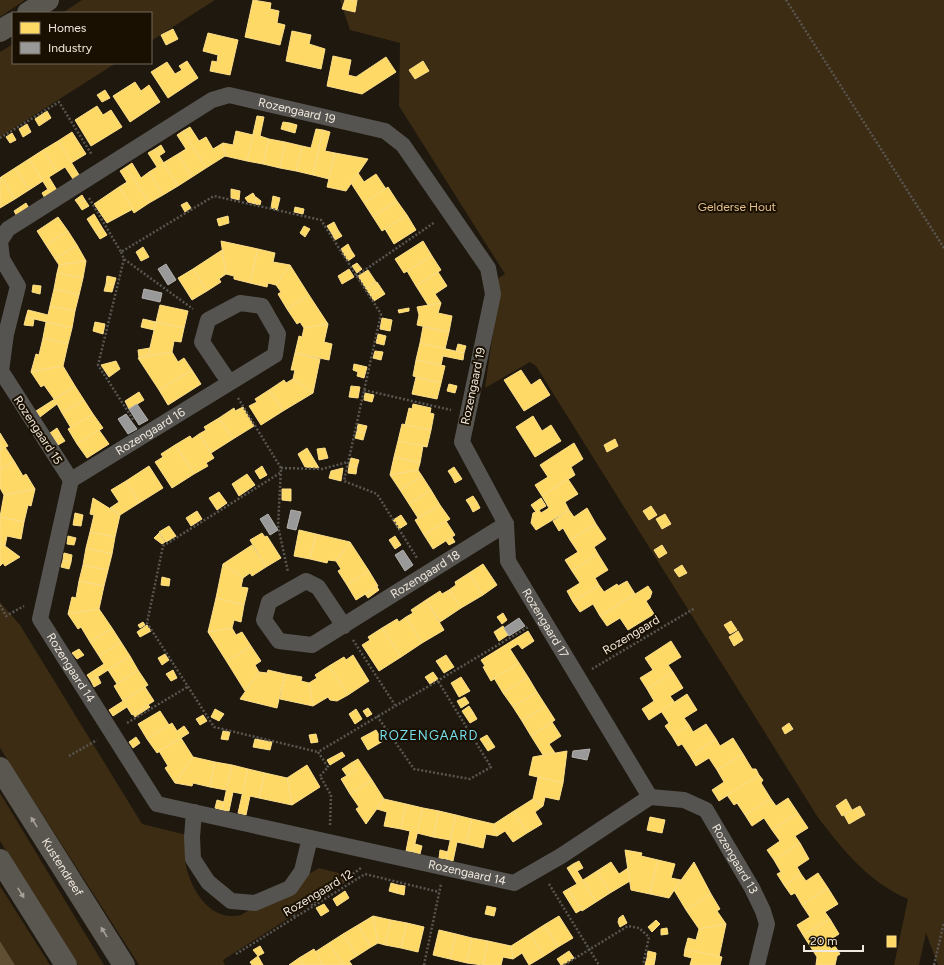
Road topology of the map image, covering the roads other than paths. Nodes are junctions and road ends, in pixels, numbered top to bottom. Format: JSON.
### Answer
{"nodes":[{"id":1,"x":48,"y":0,"type":"edge"},
{"id":2,"x":30,"y":12,"type":"edge"},
{"id":3,"x":12,"y":24,"type":"edge"},
{"id":4,"x":0,"y":31,"type":"edge"},
{"id":5,"x":6,"y":334,"type":"joint"},
{"id":6,"x":229,"y":382,"type":"junction"},
{"id":7,"x":462,"y":442,"type":"joint"},
{"id":8,"x":71,"y":480,"type":"junction"},
{"id":9,"x":506,"y":524,"type":"junction"},
{"id":10,"x":344,"y":626,"type":"junction"},
{"id":11,"x":0,"y":768,"type":"edge"},
{"id":12,"x":650,"y":797,"type":"junction"},
{"id":13,"x":194,"y":812,"type":"junction"},
{"id":14,"x":310,"y":838,"type":"junction"},
{"id":15,"x":0,"y":860,"type":"edge"},
{"id":16,"x":66,"y":965,"type":"edge"},
{"id":17,"x":124,"y":965,"type":"edge"},
{"id":18,"x":757,"y":965,"type":"edge"}],
"edges":[{"from":1,"to":2,"type":"main road"},
{"from":3,"to":4,"type":"main road"},
{"from":5,"to":7,"type":"street","name":"Rozengaard 19"},
{"from":5,"to":8,"type":"street","name":"Rozengaard 15"},
{"from":6,"to":6,"type":"street","name":"Rozengaard 16"},
{"from":6,"to":8,"type":"street","name":"Rozengaard 16"},
{"from":7,"to":9,"type":"street","name":"Rozengaard 17"},
{"from":8,"to":13,"type":"street","name":"Rozengaard 14"},
{"from":9,"to":10,"type":"street","name":"Rozengaard 18"},
{"from":9,"to":12,"type":"street","name":"Rozengaard 17"},
{"from":10,"to":10,"type":"street","name":"Rozengaard 18"},
{"from":17,"to":11,"type":"main road","name":"Kustendreef","one_way":true},
{"from":12,"to":14,"type":"street","name":"Rozengaard 14"},
{"from":12,"to":18,"type":"street","name":"Rozengaard 13"},
{"from":13,"to":14,"type":"street","name":"Rozengaard 14"},
{"from":13,"to":14,"type":"street"},
{"from":15,"to":16,"type":"main road","one_way":true}]}
